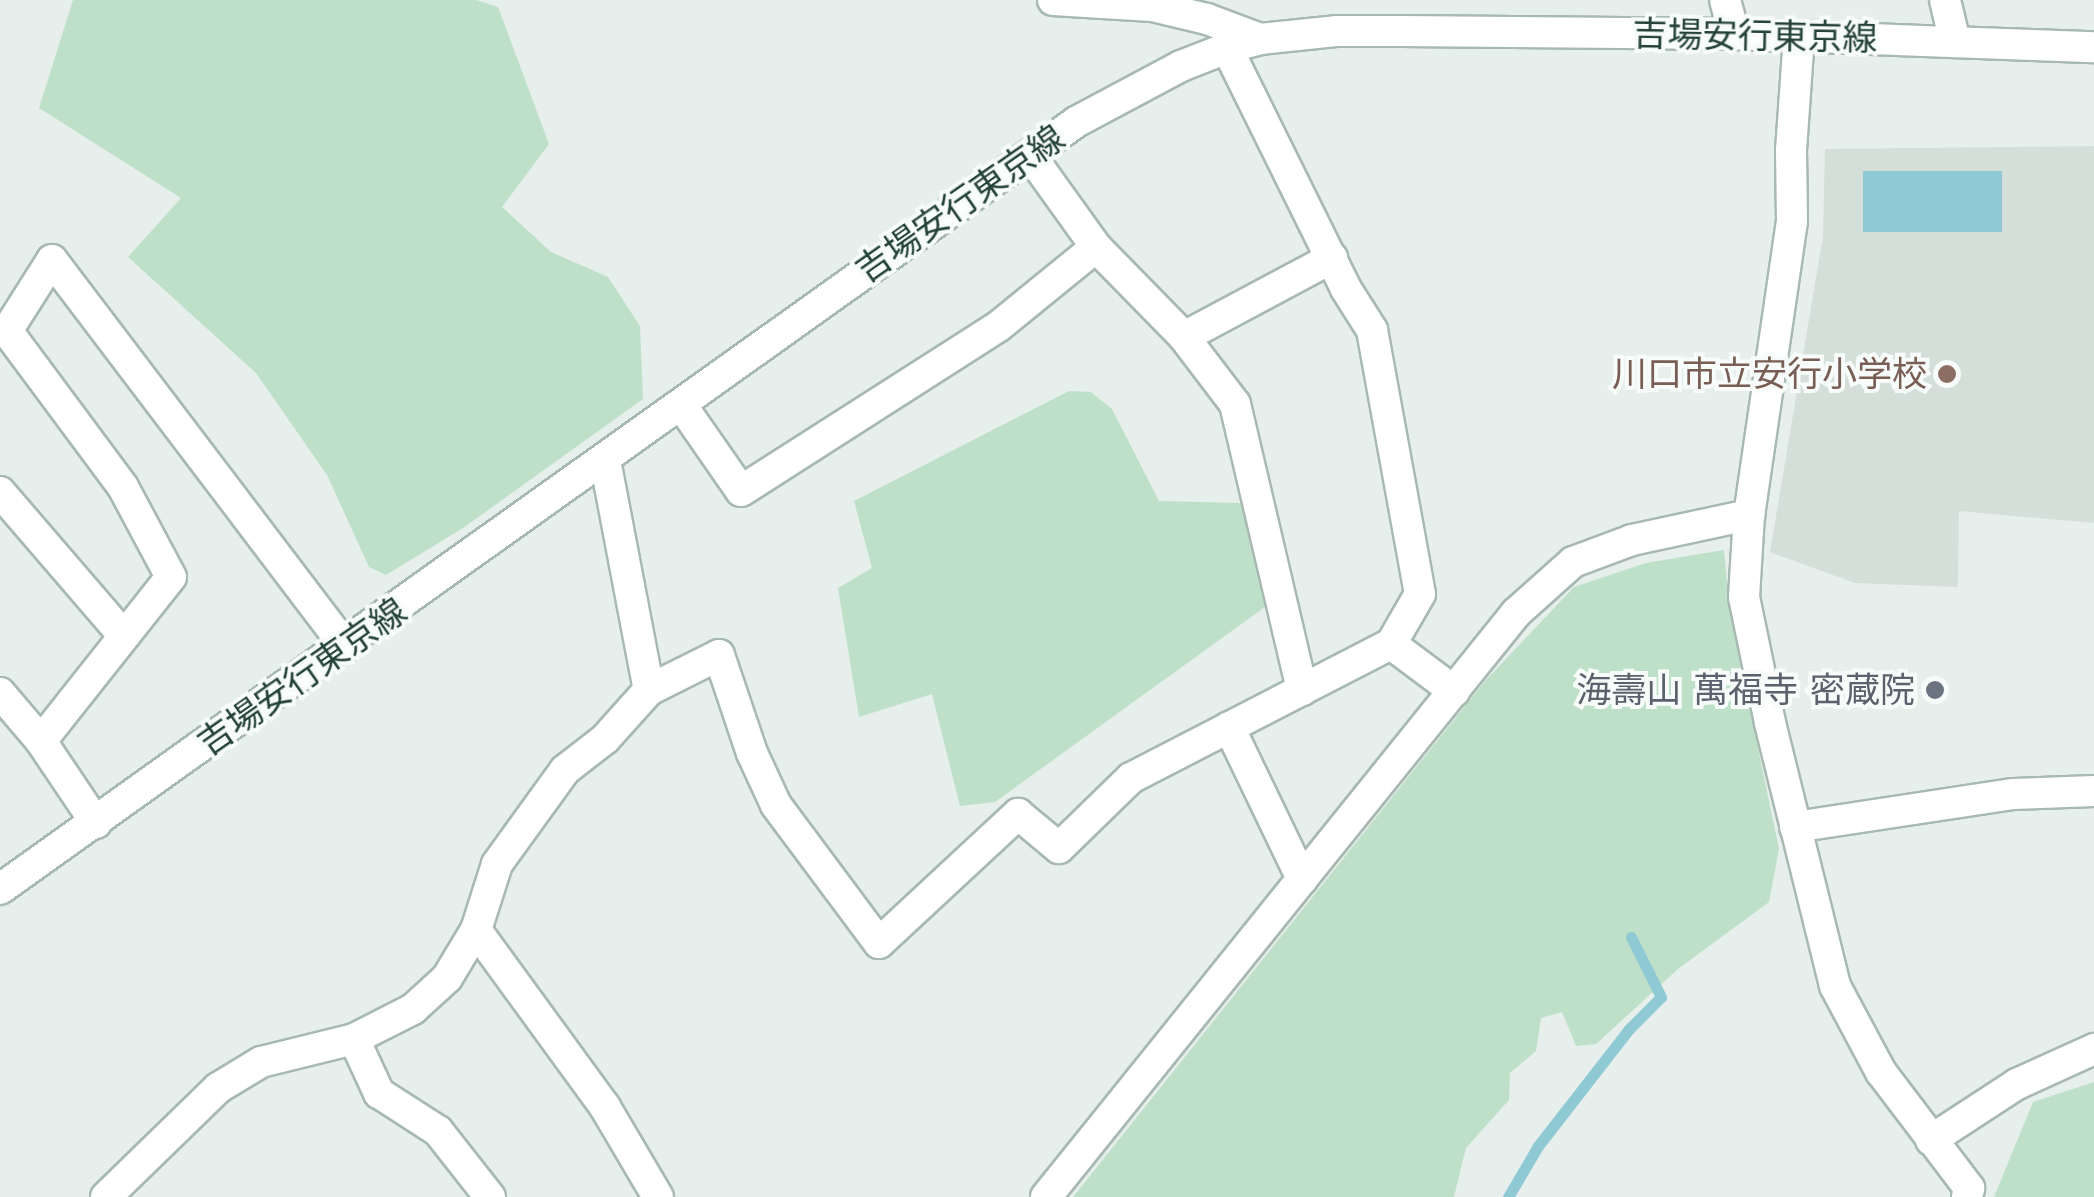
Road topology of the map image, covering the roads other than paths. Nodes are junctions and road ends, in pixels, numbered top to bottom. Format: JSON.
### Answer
{"nodes":[{"id":1,"x":1053,"y":0,"type":"edge"},
{"id":2,"x":1725,"y":0,"type":"edge"},
{"id":3,"x":1945,"y":0,"type":"edge"},
{"id":4,"x":1734,"y":34,"type":"junction"},
{"id":5,"x":1799,"y":36,"type":"junction"},
{"id":6,"x":1260,"y":39,"type":"junction"},
{"id":7,"x":1956,"y":42,"type":"junction"},
{"id":8,"x":2094,"y":47,"type":"edge"},
{"id":9,"x":1228,"y":48,"type":"junction"},
{"id":10,"x":1030,"y":155,"type":"junction"},
{"id":11,"x":1096,"y":246,"type":"junction"},
{"id":12,"x":1332,"y":258,"type":"junction"},
{"id":13,"x":1184,"y":337,"type":"junction"},
{"id":14,"x":682,"y":406,"type":"junction"},
{"id":15,"x":605,"y":460,"type":"junction"},
{"id":16,"x":0,"y":492,"type":"edge"},
{"id":17,"x":1748,"y":515,"type":"junction"},
{"id":18,"x":124,"y":636,"type":"junction"},
{"id":19,"x":1391,"y":644,"type":"junction"},
{"id":20,"x":345,"y":646,"type":"junction"},
{"id":21,"x":650,"y":690,"type":"junction"},
{"id":22,"x":1302,"y":690,"type":"junction"},
{"id":23,"x":1454,"y":691,"type":"junction"},
{"id":24,"x":0,"y":693,"type":"edge"},
{"id":25,"x":1230,"y":727,"type":"junction"},
{"id":26,"x":42,"y":741,"type":"junction"},
{"id":27,"x":2094,"y":790,"type":"edge"},
{"id":28,"x":96,"y":823,"type":"junction"},
{"id":29,"x":1795,"y":827,"type":"junction"},
{"id":30,"x":1302,"y":879,"type":"junction"},
{"id":31,"x":0,"y":890,"type":"edge"},
{"id":32,"x":476,"y":930,"type":"junction"},
{"id":33,"x":354,"y":1040,"type":"junction"},
{"id":34,"x":2094,"y":1050,"type":"edge"},
{"id":35,"x":1932,"y":1140,"type":"junction"},
{"id":36,"x":106,"y":1197,"type":"edge"},
{"id":37,"x":490,"y":1197,"type":"edge"},
{"id":38,"x":658,"y":1197,"type":"edge"},
{"id":39,"x":1046,"y":1197,"type":"edge"},
{"id":40,"x":1968,"y":1197,"type":"edge"}],
"edges":[{"from":1,"to":6,"type":"street"},
{"from":2,"to":4,"type":"street"},
{"from":3,"to":7,"type":"street"},
{"from":4,"to":5,"type":"street","name":"吉場安行東京線"},
{"from":4,"to":6,"type":"street","name":"吉場安行東京線"},
{"from":5,"to":7,"type":"street","name":"吉場安行東京線"},
{"from":5,"to":17,"type":"street"},
{"from":6,"to":9,"type":"street","name":"吉場安行東京線"},
{"from":7,"to":8,"type":"street","name":"吉場安行東京線"},
{"from":9,"to":10,"type":"street","name":"吉場安行東京線"},
{"from":9,"to":12,"type":"street"},
{"from":10,"to":11,"type":"street"},
{"from":10,"to":14,"type":"street","name":"吉場安行東京線"},
{"from":11,"to":13,"type":"street"},
{"from":11,"to":14,"type":"street"},
{"from":12,"to":13,"type":"street"},
{"from":12,"to":19,"type":"street"},
{"from":13,"to":22,"type":"street"},
{"from":14,"to":15,"type":"street","name":"吉場安行東京線"},
{"from":15,"to":20,"type":"street","name":"吉場安行東京線"},
{"from":15,"to":21,"type":"street"},
{"from":16,"to":18,"type":"street"},
{"from":17,"to":23,"type":"street"},
{"from":17,"to":29,"type":"street"},
{"from":18,"to":20,"type":"street"},
{"from":18,"to":26,"type":"street"},
{"from":19,"to":22,"type":"street"},
{"from":19,"to":23,"type":"street"},
{"from":20,"to":28,"type":"street","name":"吉場安行東京線"},
{"from":21,"to":25,"type":"street"},
{"from":21,"to":32,"type":"street"},
{"from":22,"to":25,"type":"street"},
{"from":23,"to":30,"type":"street"},
{"from":24,"to":26,"type":"street"},
{"from":25,"to":30,"type":"street"},
{"from":26,"to":28,"type":"street"},
{"from":27,"to":29,"type":"street"},
{"from":28,"to":31,"type":"street","name":"吉場安行東京線"},
{"from":29,"to":35,"type":"street"},
{"from":30,"to":39,"type":"street"},
{"from":32,"to":33,"type":"street"},
{"from":32,"to":38,"type":"street"},
{"from":33,"to":36,"type":"street"},
{"from":33,"to":37,"type":"street"},
{"from":34,"to":35,"type":"street"},
{"from":35,"to":40,"type":"street"}]}
